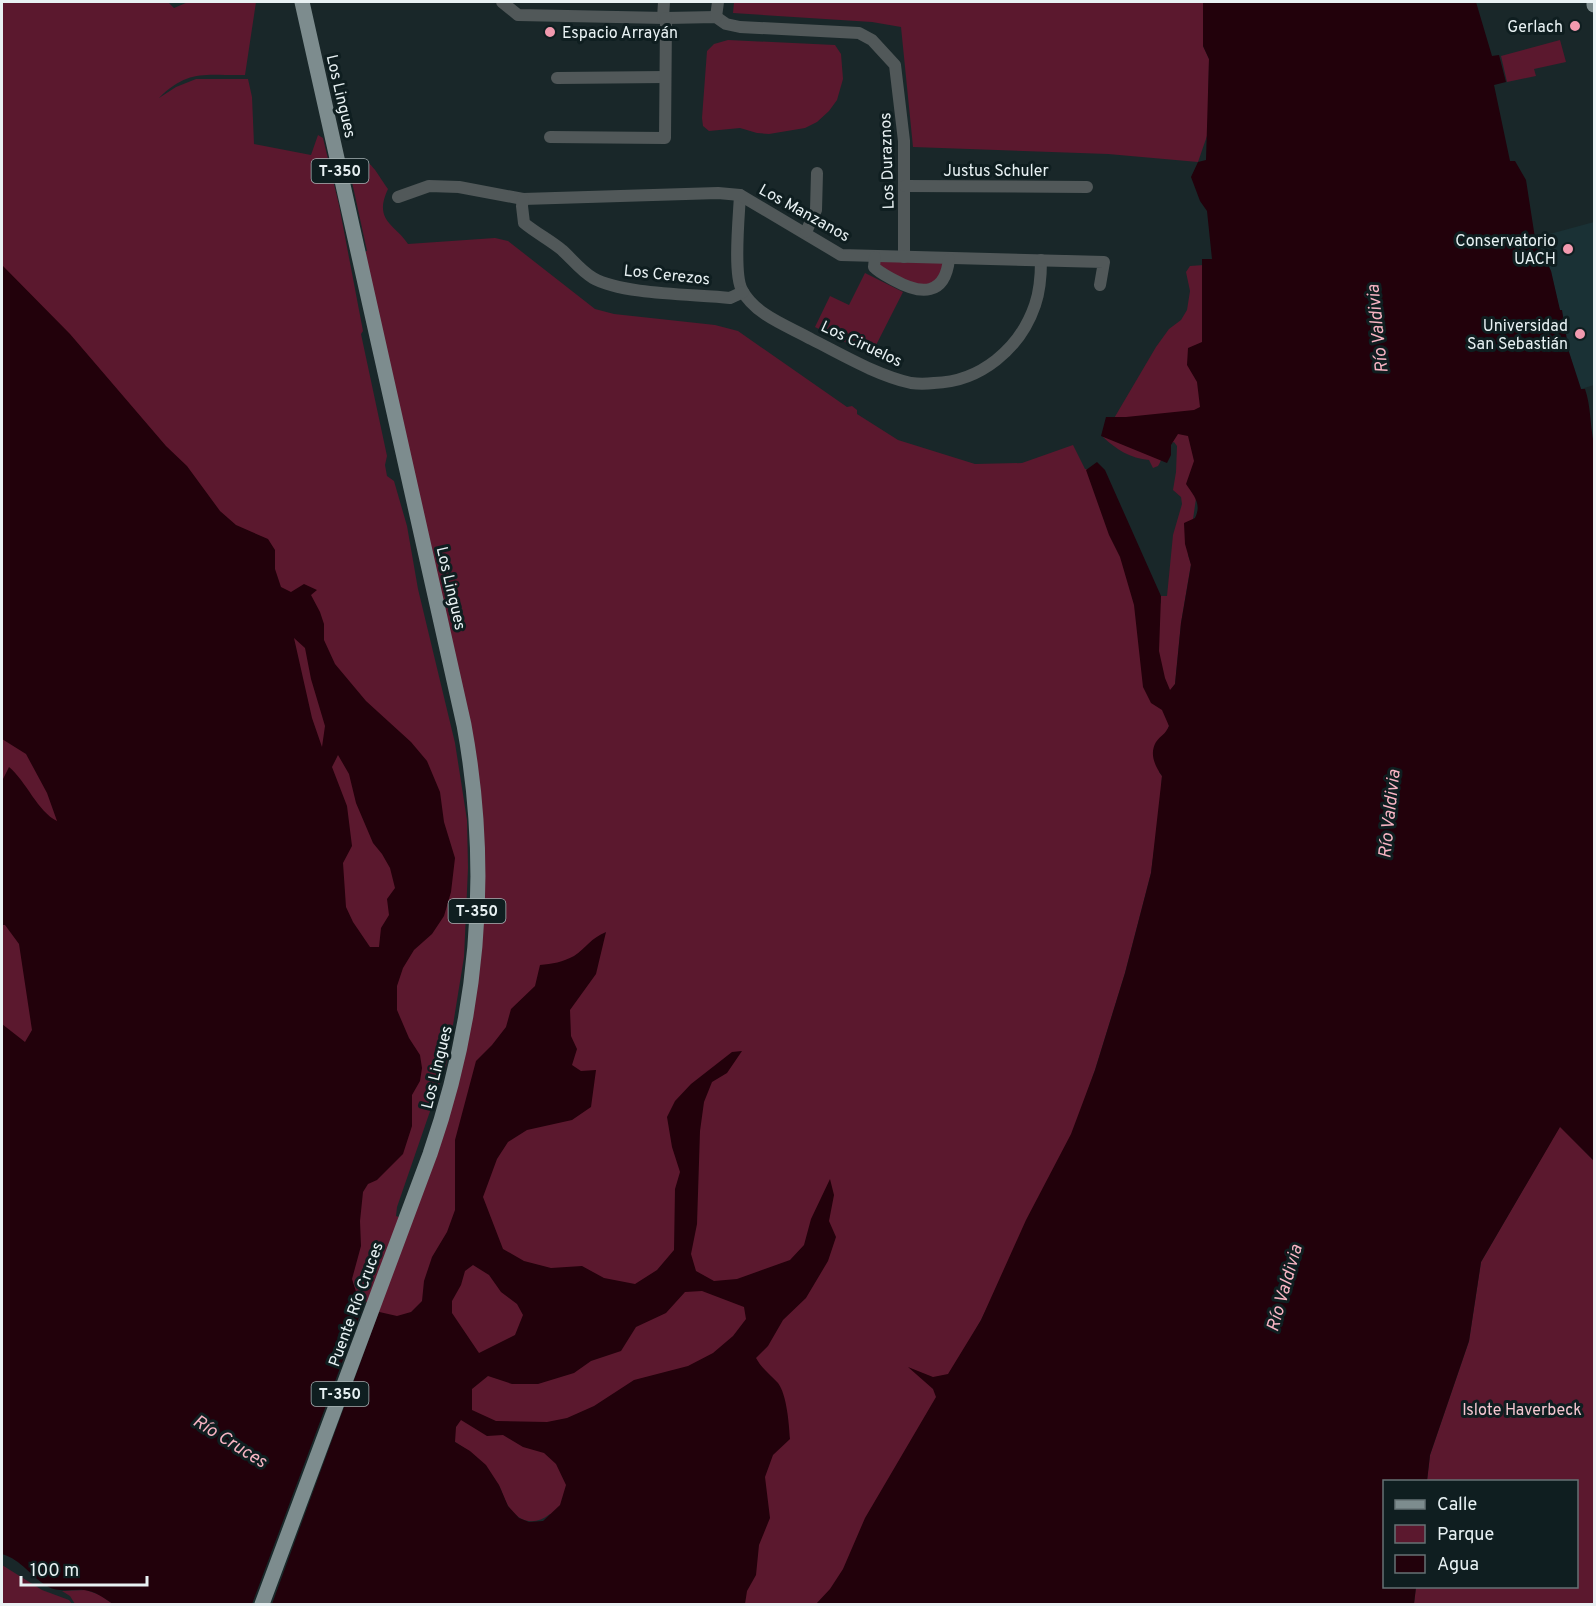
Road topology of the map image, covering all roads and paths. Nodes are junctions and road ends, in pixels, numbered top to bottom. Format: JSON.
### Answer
{"nodes":[{"id":1,"x":302,"y":2,"type":"edge"},
{"id":2,"x":502,"y":2,"type":"edge"},
{"id":3,"x":664,"y":2,"type":"edge"},
{"id":4,"x":718,"y":2,"type":"edge"},
{"id":5,"x":716,"y":17,"type":"junction"},
{"id":6,"x":665,"y":18,"type":"junction"},
{"id":7,"x":665,"y":77,"type":"junction"},
{"id":8,"x":557,"y":78,"type":"dead end"},
{"id":9,"x":550,"y":137,"type":"dead end"},
{"id":10,"x":817,"y":173,"type":"dead end"},
{"id":11,"x":905,"y":186,"type":"junction"},
{"id":12,"x":1087,"y":187,"type":"dead end"},
{"id":13,"x":740,"y":195,"type":"junction"},
{"id":14,"x":398,"y":197,"type":"dead end"},
{"id":15,"x":523,"y":199,"type":"junction"},
{"id":16,"x":806,"y":232,"type":"junction"},
{"id":17,"x":904,"y":256,"type":"junction"},
{"id":18,"x":875,"y":257,"type":"junction"},
{"id":19,"x":949,"y":259,"type":"junction"},
{"id":20,"x":1041,"y":260,"type":"junction"},
{"id":21,"x":1100,"y":285,"type":"dead end"},
{"id":22,"x":743,"y":292,"type":"junction"},
{"id":23,"x":418,"y":1184,"type":"joint"},
{"id":24,"x":262,"y":1605,"type":"edge"}],
"edges":[{"from":1,"to":23,"type":"main road","name":"Los Lingues","number":"T-350"},
{"from":2,"to":6,"type":"street"},
{"from":3,"to":6,"type":"street"},
{"from":4,"to":5,"type":"street"},
{"from":5,"to":6,"type":"street"},
{"from":5,"to":11,"type":"street","name":"Los Duraznos"},
{"from":6,"to":7,"type":"street"},
{"from":7,"to":8,"type":"street"},
{"from":7,"to":9,"type":"street"},
{"from":10,"to":16,"type":"street"},
{"from":11,"to":12,"type":"street","name":"Justus Schuler"},
{"from":11,"to":17,"type":"street","name":"Los Duraznos"},
{"from":13,"to":15,"type":"street","name":"Los Manzanos"},
{"from":13,"to":16,"type":"street","name":"Los Manzanos"},
{"from":13,"to":22,"type":"street"},
{"from":14,"to":15,"type":"street","name":"Los Manzanos"},
{"from":15,"to":22,"type":"street","name":"Los Cerezos"},
{"from":16,"to":18,"type":"street","name":"Los Manzanos"},
{"from":17,"to":18,"type":"street","name":"Los Manzanos"},
{"from":17,"to":19,"type":"street","name":"Los Manzanos"},
{"from":18,"to":19,"type":"street"},
{"from":19,"to":20,"type":"street","name":"Los Manzanos"},
{"from":20,"to":21,"type":"street","name":"Los Manzanos"},
{"from":20,"to":22,"type":"street","name":"Los Ciruelos"},
{"from":23,"to":24,"type":"main road","name":"Puente Río Cruces","number":"T-350"}]}
